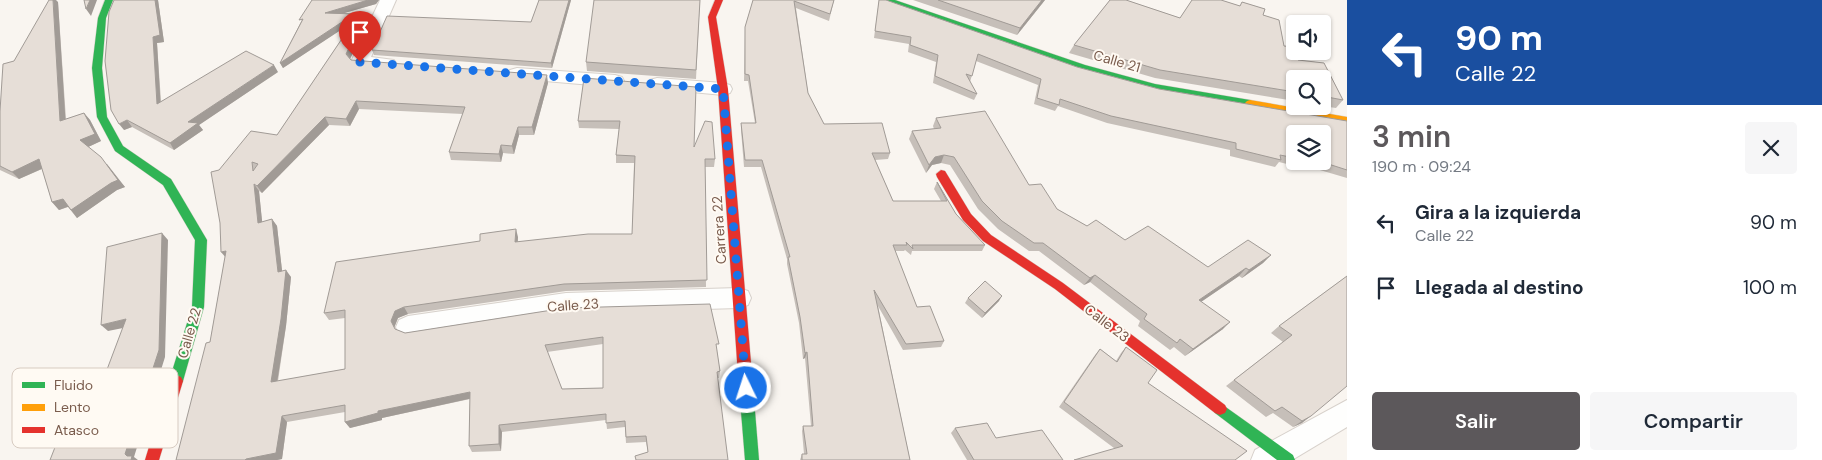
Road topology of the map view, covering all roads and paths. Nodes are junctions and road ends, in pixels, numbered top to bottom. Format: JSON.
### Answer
{"nodes":[{"id":1,"x":109,"y":0,"type":"edge"},
{"id":2,"x":388,"y":0,"type":"edge"},
{"id":3,"x":719,"y":0,"type":"edge"},
{"id":4,"x":887,"y":0,"type":"edge"},
{"id":5,"x":409,"y":66,"type":"edge"},
{"id":6,"x":497,"y":72,"type":"edge"},
{"id":7,"x":723,"y":89,"type":"junction"},
{"id":8,"x":1347,"y":120,"type":"edge"},
{"id":9,"x":941,"y":174,"type":"dead end"},
{"id":10,"x":739,"y":298,"type":"junction"},
{"id":11,"x":408,"y":327,"type":"dead end"},
{"id":12,"x":178,"y":374,"type":"edge"},
{"id":13,"x":1347,"y":413,"type":"edge"},
{"id":14,"x":156,"y":448,"type":"edge"},
{"id":15,"x":1277,"y":457,"type":"edge"},
{"id":16,"x":152,"y":460,"type":"edge"},
{"id":17,"x":752,"y":460,"type":"edge"}],
"edges":[{"from":1,"to":12,"type":"street","name":"Calle 22"},
{"from":2,"to":5,"type":"street"},
{"from":3,"to":7,"type":"street","name":"Carrera 22"},
{"from":4,"to":8,"type":"street","name":"Calle 21"},
{"from":6,"to":7,"type":"street"},
{"from":7,"to":10,"type":"street","name":"Carrera 22"},
{"from":9,"to":15,"type":"street","name":"Calle 23"},
{"from":10,"to":11,"type":"street","name":"Calle 23"},
{"from":10,"to":17,"type":"street","name":"Carrera 22"},
{"from":13,"to":15,"type":"street"},
{"from":14,"to":16,"type":"street","name":"Calle 22"}]}
